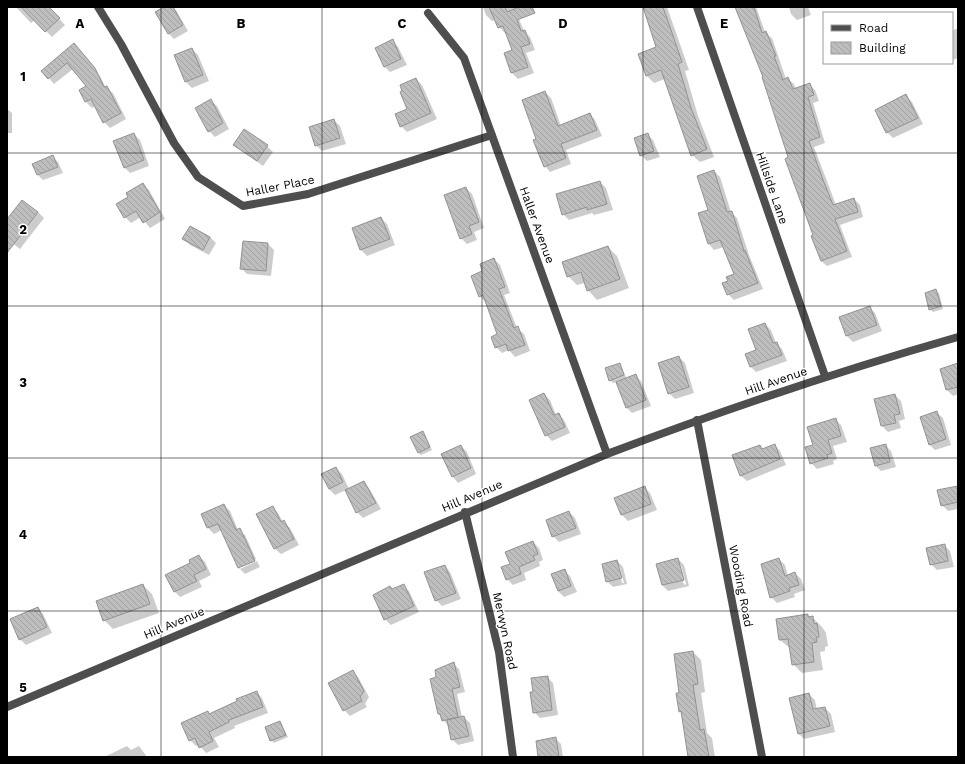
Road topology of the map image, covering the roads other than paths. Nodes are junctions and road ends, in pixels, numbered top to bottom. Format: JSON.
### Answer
{"nodes":[{"id":1,"x":98,"y":7,"type":"edge"},
{"id":2,"x":697,"y":7,"type":"edge"},
{"id":3,"x":428,"y":13,"type":"dead end"},
{"id":4,"x":492,"y":135,"type":"junction"},
{"id":5,"x":958,"y":337,"type":"edge"},
{"id":6,"x":825,"y":376,"type":"junction"},
{"id":7,"x":697,"y":420,"type":"junction"},
{"id":8,"x":607,"y":454,"type":"junction"},
{"id":9,"x":465,"y":512,"type":"junction"},
{"id":10,"x":7,"y":707,"type":"edge"},
{"id":11,"x":513,"y":757,"type":"edge"},
{"id":12,"x":762,"y":757,"type":"edge"}],
"edges":[{"from":1,"to":4,"type":"street","name":"Haller Place"},
{"from":2,"to":6,"type":"street","name":"Hillside Lane"},
{"from":3,"to":4,"type":"street","name":"Haller Avenue"},
{"from":4,"to":8,"type":"street","name":"Haller Avenue"},
{"from":5,"to":6,"type":"street","name":"Hill Avenue"},
{"from":6,"to":7,"type":"street","name":"Hill Avenue"},
{"from":7,"to":8,"type":"street","name":"Hill Avenue"},
{"from":7,"to":12,"type":"street","name":"Wooding Road"},
{"from":8,"to":9,"type":"street","name":"Hill Avenue"},
{"from":9,"to":10,"type":"street","name":"Hill Avenue"},
{"from":9,"to":11,"type":"street","name":"Merwyn Road"}]}
